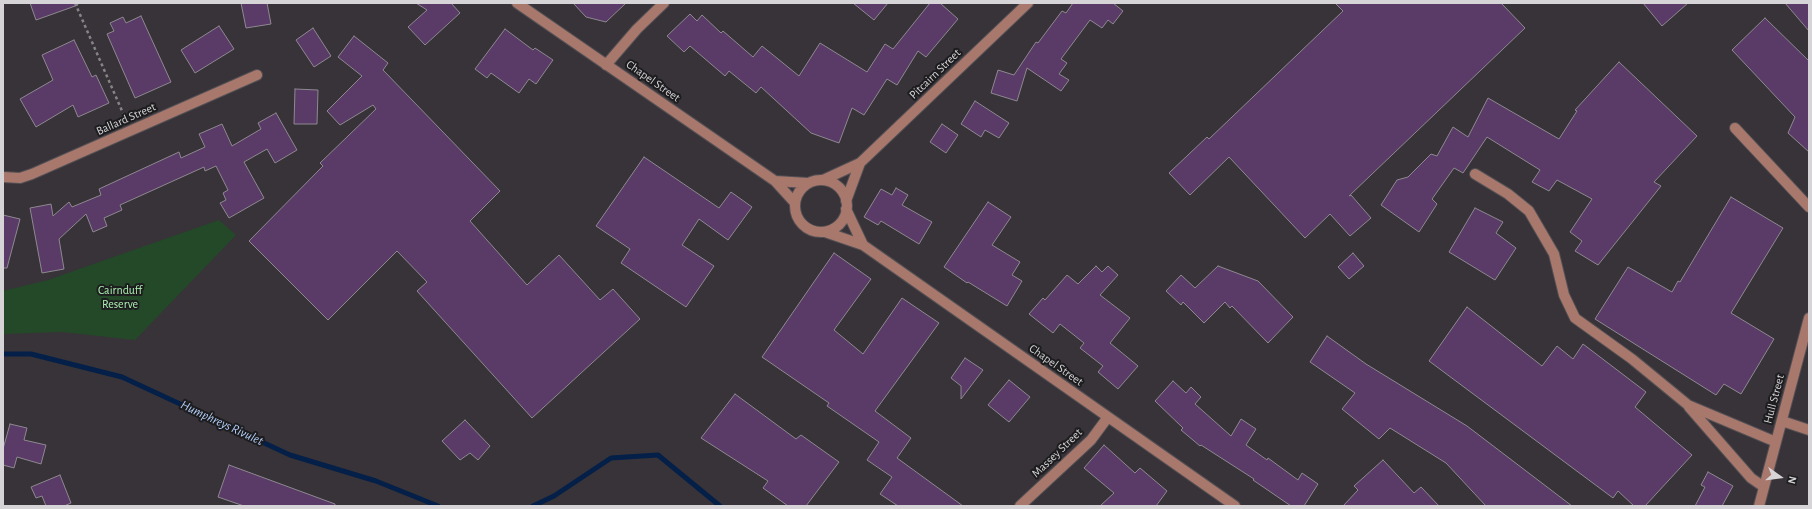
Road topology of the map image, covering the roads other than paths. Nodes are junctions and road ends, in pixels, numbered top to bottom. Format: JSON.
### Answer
{"nodes":[{"id":1,"x":517,"y":3,"type":"edge"},
{"id":2,"x":664,"y":3,"type":"edge"},
{"id":3,"x":1028,"y":3,"type":"edge"},
{"id":4,"x":606,"y":65,"type":"junction"},
{"id":5,"x":257,"y":75,"type":"dead end"},
{"id":6,"x":1735,"y":128,"type":"dead end"},
{"id":7,"x":860,"y":163,"type":"junction"},
{"id":8,"x":1475,"y":174,"type":"dead end"},
{"id":9,"x":3,"y":177,"type":"edge"},
{"id":10,"x":823,"y":180,"type":"junction"},
{"id":11,"x":774,"y":181,"type":"junction"},
{"id":12,"x":808,"y":183,"type":"junction"},
{"id":13,"x":795,"y":203,"type":"junction"},
{"id":14,"x":846,"y":205,"type":"junction"},
{"id":15,"x":1809,"y":207,"type":"edge"},
{"id":16,"x":825,"y":232,"type":"junction"},
{"id":17,"x":863,"y":245,"type":"junction"},
{"id":18,"x":1809,"y":318,"type":"edge"},
{"id":19,"x":1688,"y":405,"type":"junction"},
{"id":20,"x":1108,"y":417,"type":"junction"},
{"id":21,"x":1782,"y":421,"type":"junction"},
{"id":22,"x":1809,"y":430,"type":"edge"},
{"id":23,"x":1776,"y":442,"type":"junction"},
{"id":24,"x":1764,"y":487,"type":"junction"},
{"id":25,"x":1020,"y":506,"type":"edge"},
{"id":26,"x":1235,"y":506,"type":"edge"},
{"id":27,"x":1759,"y":506,"type":"edge"}],
"edges":[{"from":1,"to":4,"type":"street","name":"Chapel Street"},
{"from":2,"to":4,"type":"street"},
{"from":3,"to":7,"type":"street","name":"Pitcairn Street"},
{"from":4,"to":11,"type":"street","name":"Chapel Street"},
{"from":5,"to":9,"type":"street","name":"Ballard Street"},
{"from":6,"to":15,"type":"street"},
{"from":7,"to":10,"type":"street","name":"Pitcairn Street"},
{"from":7,"to":14,"type":"street","name":"Pitcairn Street"},
{"from":8,"to":19,"type":"street"},
{"from":10,"to":12,"type":"street"},
{"from":10,"to":14,"type":"street"},
{"from":11,"to":12,"type":"street"},
{"from":11,"to":13,"type":"street","name":"Chapel Street"},
{"from":12,"to":13,"type":"street"},
{"from":13,"to":16,"type":"street"},
{"from":14,"to":16,"type":"street"},
{"from":14,"to":17,"type":"street","name":"Chapel Street"},
{"from":16,"to":17,"type":"street","name":"Chapel Street"},
{"from":17,"to":20,"type":"street","name":"Chapel Street"},
{"from":18,"to":21,"type":"street","name":"Hull Street"},
{"from":19,"to":23,"type":"street"},
{"from":19,"to":24,"type":"street"},
{"from":20,"to":25,"type":"street","name":"Massey Street"},
{"from":20,"to":26,"type":"street","name":"Chapel Street"},
{"from":21,"to":22,"type":"street"},
{"from":21,"to":23,"type":"street","name":"Hull Street"},
{"from":23,"to":24,"type":"street","name":"Hull Street"},
{"from":24,"to":27,"type":"street","name":"Hull Street"}]}
